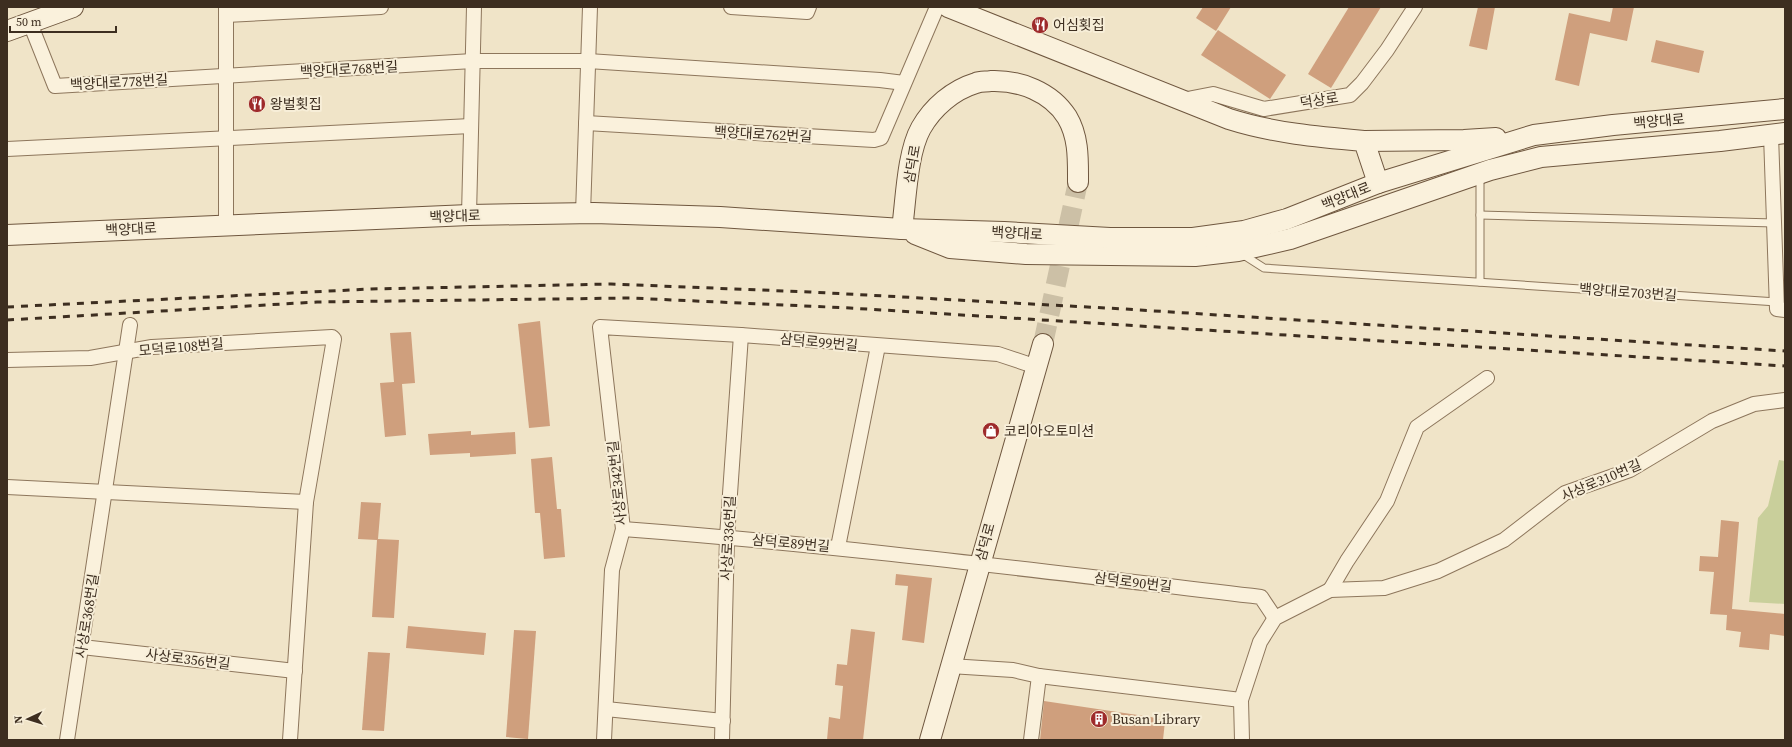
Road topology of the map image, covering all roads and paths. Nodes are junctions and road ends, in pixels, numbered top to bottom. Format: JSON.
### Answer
{"nodes":[{"id":1,"x":73,"y":7,"type":"edge"},
{"id":2,"x":380,"y":7,"type":"edge"},
{"id":3,"x":474,"y":7,"type":"edge"},
{"id":4,"x":590,"y":7,"type":"edge"},
{"id":5,"x":731,"y":7,"type":"edge"},
{"id":6,"x":809,"y":7,"type":"edge"},
{"id":7,"x":936,"y":7,"type":"edge"},
{"id":8,"x":948,"y":7,"type":"edge"},
{"id":9,"x":1415,"y":7,"type":"edge"},
{"id":10,"x":50,"y":11,"type":"edge"},
{"id":11,"x":226,"y":11,"type":"edge"},
{"id":12,"x":30,"y":23,"type":"junction"},
{"id":13,"x":7,"y":31,"type":"edge"},
{"id":14,"x":473,"y":61,"type":"junction"},
{"id":15,"x":588,"y":61,"type":"junction"},
{"id":16,"x":226,"y":76,"type":"junction"},
{"id":17,"x":904,"y":83,"type":"junction"},
{"id":18,"x":1181,"y":101,"type":"junction"},
{"id":19,"x":1785,"y":109,"type":"edge"},
{"id":20,"x":586,"y":123,"type":"junction"},
{"id":21,"x":471,"y":126,"type":"junction"},
{"id":22,"x":1778,"y":134,"type":"edge"},
{"id":23,"x":1534,"y":135,"type":"junction"},
{"id":24,"x":226,"y":137,"type":"junction"},
{"id":25,"x":1364,"y":141,"type":"junction"},
{"id":26,"x":7,"y":149,"type":"edge"},
{"id":27,"x":1480,"y":174,"type":"junction"},
{"id":28,"x":1078,"y":182,"type":"tunnel mouth"},
{"id":29,"x":1378,"y":183,"type":"junction"},
{"id":30,"x":583,"y":213,"type":"junction"},
{"id":31,"x":469,"y":215,"type":"junction"},
{"id":32,"x":1480,"y":215,"type":"junction"},
{"id":33,"x":1774,"y":223,"type":"junction"},
{"id":34,"x":226,"y":225,"type":"junction"},
{"id":35,"x":902,"y":229,"type":"junction"},
{"id":36,"x":7,"y":235,"type":"edge"},
{"id":37,"x":1238,"y":251,"type":"junction"},
{"id":38,"x":1480,"y":282,"type":"junction"},
{"id":39,"x":1781,"y":306,"type":"edge"},
{"id":40,"x":130,"y":325,"type":"dead end"},
{"id":41,"x":600,"y":327,"type":"joint"},
{"id":42,"x":741,"y":335,"type":"junction"},
{"id":43,"x":1042,"y":344,"type":"tunnel mouth"},
{"id":44,"x":878,"y":346,"type":"junction"},
{"id":45,"x":126,"y":352,"type":"junction"},
{"id":46,"x":7,"y":360,"type":"edge"},
{"id":47,"x":1037,"y":367,"type":"junction"},
{"id":48,"x":1486,"y":378,"type":"dead end"},
{"id":49,"x":1785,"y":400,"type":"edge"},
{"id":50,"x":7,"y":487,"type":"edge"},
{"id":51,"x":106,"y":491,"type":"junction"},
{"id":52,"x":306,"y":502,"type":"junction"},
{"id":53,"x":623,"y":529,"type":"junction"},
{"id":54,"x":727,"y":537,"type":"junction"},
{"id":55,"x":838,"y":547,"type":"junction"},
{"id":56,"x":979,"y":564,"type":"junction"},
{"id":57,"x":1330,"y":590,"type":"junction"},
{"id":58,"x":1275,"y":618,"type":"junction"},
{"id":59,"x":82,"y":647,"type":"junction"},
{"id":60,"x":950,"y":666,"type":"junction"},
{"id":61,"x":295,"y":671,"type":"junction"},
{"id":62,"x":1039,"y":676,"type":"junction"},
{"id":63,"x":1241,"y":700,"type":"junction"},
{"id":64,"x":606,"y":709,"type":"junction"},
{"id":65,"x":723,"y":721,"type":"junction"},
{"id":66,"x":67,"y":740,"type":"edge"},
{"id":67,"x":290,"y":740,"type":"edge"},
{"id":68,"x":604,"y":740,"type":"edge"},
{"id":69,"x":722,"y":740,"type":"edge"},
{"id":70,"x":930,"y":740,"type":"edge"},
{"id":71,"x":1032,"y":740,"type":"edge"},
{"id":72,"x":1242,"y":740,"type":"edge"}],
"edges":[{"from":1,"to":10,"type":"main road"},
{"from":2,"to":11,"type":"street"},
{"from":3,"to":14,"type":"street"},
{"from":4,"to":15,"type":"street"},
{"from":5,"to":6,"type":"street"},
{"from":7,"to":17,"type":"street","name":"백양대로762번길"},
{"from":8,"to":18,"type":"main road"},
{"from":9,"to":18,"type":"street","name":"덕상로"},
{"from":10,"to":12,"type":"main road"},
{"from":11,"to":16,"type":"street"},
{"from":12,"to":13,"type":"main road"},
{"from":12,"to":16,"type":"street","name":"백양대로778번길"},
{"from":14,"to":15,"type":"street","name":"백양대로768번길"},
{"from":14,"to":16,"type":"street","name":"백양대로768번길"},
{"from":14,"to":21,"type":"street"},
{"from":15,"to":17,"type":"street"},
{"from":15,"to":20,"type":"street"},
{"from":16,"to":24,"type":"street"},
{"from":17,"to":20,"type":"street","name":"백양대로762번길"},
{"from":18,"to":25,"type":"main road"},
{"from":19,"to":23,"type":"main road","name":"백양대로"},
{"from":20,"to":30,"type":"street"},
{"from":21,"to":24,"type":"street"},
{"from":21,"to":31,"type":"street"},
{"from":22,"to":27,"type":"main road","name":"백양대로"},
{"from":22,"to":33,"type":"street","name":"백양대로703번길"},
{"from":23,"to":25,"type":"main road"},
{"from":23,"to":29,"type":"main road","name":"백양대로"},
{"from":24,"to":26,"type":"street"},
{"from":24,"to":34,"type":"street"},
{"from":25,"to":29,"type":"main road"},
{"from":27,"to":32,"type":"lane"},
{"from":27,"to":37,"type":"main road","name":"백양대로"},
{"from":28,"to":35,"type":"main road","name":"삼덕로"},
{"from":29,"to":35,"type":"main road","name":"백양대로"},
{"from":30,"to":31,"type":"main road","name":"백양대로"},
{"from":30,"to":35,"type":"main road","name":"백양대로"},
{"from":31,"to":34,"type":"main road","name":"백양대로"},
{"from":32,"to":33,"type":"lane"},
{"from":32,"to":38,"type":"lane"},
{"from":33,"to":39,"type":"street","name":"백양대로703번길"},
{"from":34,"to":36,"type":"main road","name":"백양대로"},
{"from":35,"to":37,"type":"main road","name":"백양대로"},
{"from":37,"to":38,"type":"lane"},
{"from":38,"to":39,"type":"lane","name":"백양대로703번길"},
{"from":40,"to":45,"type":"street","name":"사상로368번길"},
{"from":41,"to":42,"type":"street","name":"삼덕로99번길"},
{"from":41,"to":53,"type":"street","name":"사상로342번길"},
{"from":42,"to":44,"type":"street","name":"삼덕로99번길"},
{"from":42,"to":54,"type":"street","name":"사상로336번길"},
{"from":43,"to":47,"type":"main road","name":"삼덕로"},
{"from":44,"to":47,"type":"street","name":"삼덕로99번길"},
{"from":44,"to":55,"type":"street","name":"삼덕로89번길"},
{"from":45,"to":46,"type":"street","name":"모덕로108번길"},
{"from":45,"to":51,"type":"street","name":"사상로368번길"},
{"from":45,"to":52,"type":"street","name":"모덕로108번길"},
{"from":47,"to":56,"type":"main road","name":"삼덕로"},
{"from":48,"to":57,"type":"street"},
{"from":49,"to":57,"type":"street","name":"사상로310번길"},
{"from":50,"to":51,"type":"street"},
{"from":51,"to":52,"type":"street"},
{"from":51,"to":59,"type":"street","name":"사상로368번길"},
{"from":52,"to":61,"type":"street"},
{"from":53,"to":54,"type":"street","name":"삼덕로89번길"},
{"from":53,"to":64,"type":"street","name":"사상로342번길"},
{"from":54,"to":55,"type":"street","name":"삼덕로89번길"},
{"from":54,"to":65,"type":"street","name":"사상로336번길"},
{"from":55,"to":56,"type":"street","name":"삼덕로89번길"},
{"from":56,"to":58,"type":"street","name":"삼덕로90번길"},
{"from":56,"to":60,"type":"main road","name":"삼덕로"},
{"from":57,"to":58,"type":"street","name":"사상로310번길"},
{"from":58,"to":63,"type":"street"},
{"from":59,"to":61,"type":"street","name":"사상로356번길"},
{"from":59,"to":66,"type":"street","name":"사상로368번길"},
{"from":60,"to":62,"type":"street"},
{"from":60,"to":70,"type":"main road","name":"삼덕로"},
{"from":61,"to":67,"type":"street"},
{"from":62,"to":63,"type":"street"},
{"from":62,"to":71,"type":"street"},
{"from":63,"to":72,"type":"street"},
{"from":64,"to":65,"type":"street"},
{"from":64,"to":68,"type":"street","name":"사상로342번길"},
{"from":65,"to":69,"type":"street","name":"사상로336번길"}]}
